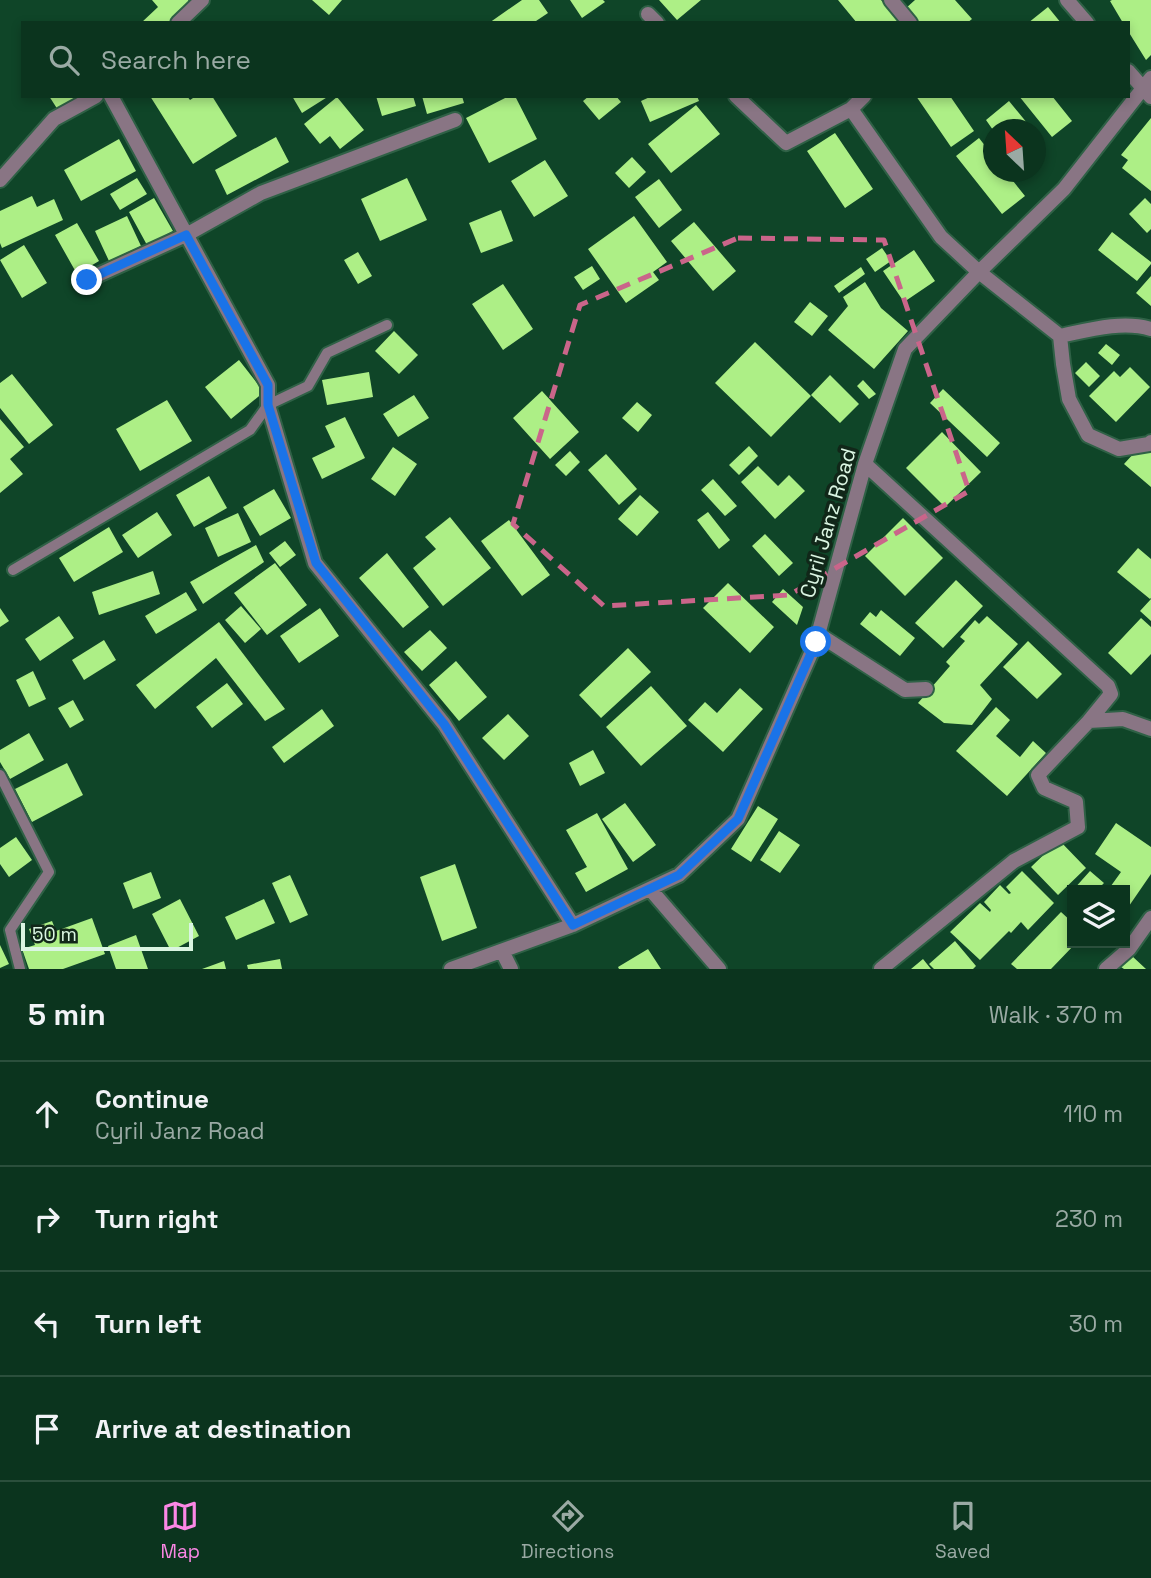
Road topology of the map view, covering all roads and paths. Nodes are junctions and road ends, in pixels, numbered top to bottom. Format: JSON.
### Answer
{"nodes":[{"id":1,"x":202,"y":0,"type":"edge"},
{"id":2,"x":891,"y":0,"type":"edge"},
{"id":3,"x":1067,"y":0,"type":"edge"},
{"id":4,"x":180,"y":21,"type":"edge"},
{"id":5,"x":908,"y":21,"type":"edge"},
{"id":6,"x":1085,"y":21,"type":"edge"},
{"id":7,"x":1130,"y":73,"type":"edge"},
{"id":8,"x":1148,"y":88,"type":"edge"},
{"id":9,"x":92,"y":98,"type":"edge"},
{"id":10,"x":112,"y":98,"type":"edge"},
{"id":11,"x":738,"y":98,"type":"edge"},
{"id":12,"x":862,"y":98,"type":"edge"},
{"id":13,"x":851,"y":109,"type":"junction"},
{"id":14,"x":455,"y":120,"type":"dead end"},
{"id":15,"x":0,"y":180,"type":"edge"},
{"id":16,"x":186,"y":235,"type":"junction"},
{"id":17,"x":979,"y":272,"type":"junction"},
{"id":18,"x":87,"y":280,"type":"dead end"},
{"id":19,"x":387,"y":325,"type":"dead end"},
{"id":20,"x":1151,"y":329,"type":"edge"},
{"id":21,"x":1060,"y":336,"type":"junction"},
{"id":22,"x":268,"y":405,"type":"junction"},
{"id":23,"x":1151,"y":442,"type":"edge"},
{"id":24,"x":865,"y":464,"type":"junction"},
{"id":25,"x":13,"y":570,"type":"dead end"},
{"id":26,"x":818,"y":634,"type":"junction"},
{"id":27,"x":926,"y":689,"type":"dead end"},
{"id":28,"x":1089,"y":720,"type":"junction"},
{"id":29,"x":1151,"y":729,"type":"edge"},
{"id":30,"x":0,"y":775,"type":"edge"},
{"id":31,"x":650,"y":889,"type":"junction"},
{"id":32,"x":1151,"y":918,"type":"edge"},
{"id":33,"x":573,"y":925,"type":"junction"},
{"id":34,"x":502,"y":951,"type":"junction"},
{"id":35,"x":20,"y":969,"type":"edge"},
{"id":36,"x":452,"y":969,"type":"edge"},
{"id":37,"x":511,"y":969,"type":"edge"},
{"id":38,"x":719,"y":969,"type":"edge"},
{"id":39,"x":881,"y":969,"type":"edge"},
{"id":40,"x":1106,"y":969,"type":"edge"}],
"edges":[{"from":1,"to":4,"type":"street"},
{"from":2,"to":5,"type":"street"},
{"from":3,"to":6,"type":"street"},
{"from":7,"to":8,"type":"street"},
{"from":8,"to":17,"type":"street","name":"Cyril Janz Road"},
{"from":9,"to":15,"type":"street"},
{"from":10,"to":16,"type":"street"},
{"from":11,"to":13,"type":"street"},
{"from":12,"to":13,"type":"street"},
{"from":13,"to":17,"type":"street"},
{"from":14,"to":16,"type":"street"},
{"from":16,"to":18,"type":"street"},
{"from":16,"to":22,"type":"street"},
{"from":17,"to":21,"type":"street"},
{"from":17,"to":24,"type":"street","name":"Cyril Janz Road"},
{"from":19,"to":22,"type":"lane"},
{"from":20,"to":21,"type":"street"},
{"from":21,"to":23,"type":"street"},
{"from":22,"to":25,"type":"lane"},
{"from":22,"to":33,"type":"street"},
{"from":24,"to":26,"type":"street","name":"Cyril Janz Road"},
{"from":24,"to":28,"type":"street"},
{"from":26,"to":27,"type":"street"},
{"from":26,"to":31,"type":"street","name":"Cyril Janz Road"},
{"from":28,"to":29,"type":"street"},
{"from":28,"to":39,"type":"street"},
{"from":30,"to":35,"type":"lane"},
{"from":31,"to":33,"type":"street","name":"Cyril Janz Road"},
{"from":31,"to":38,"type":"street"},
{"from":32,"to":40,"type":"street"},
{"from":33,"to":34,"type":"street","name":"Cyril Janz Road"},
{"from":34,"to":36,"type":"street","name":"Cyril Janz Road"},
{"from":34,"to":37,"type":"street"}]}
